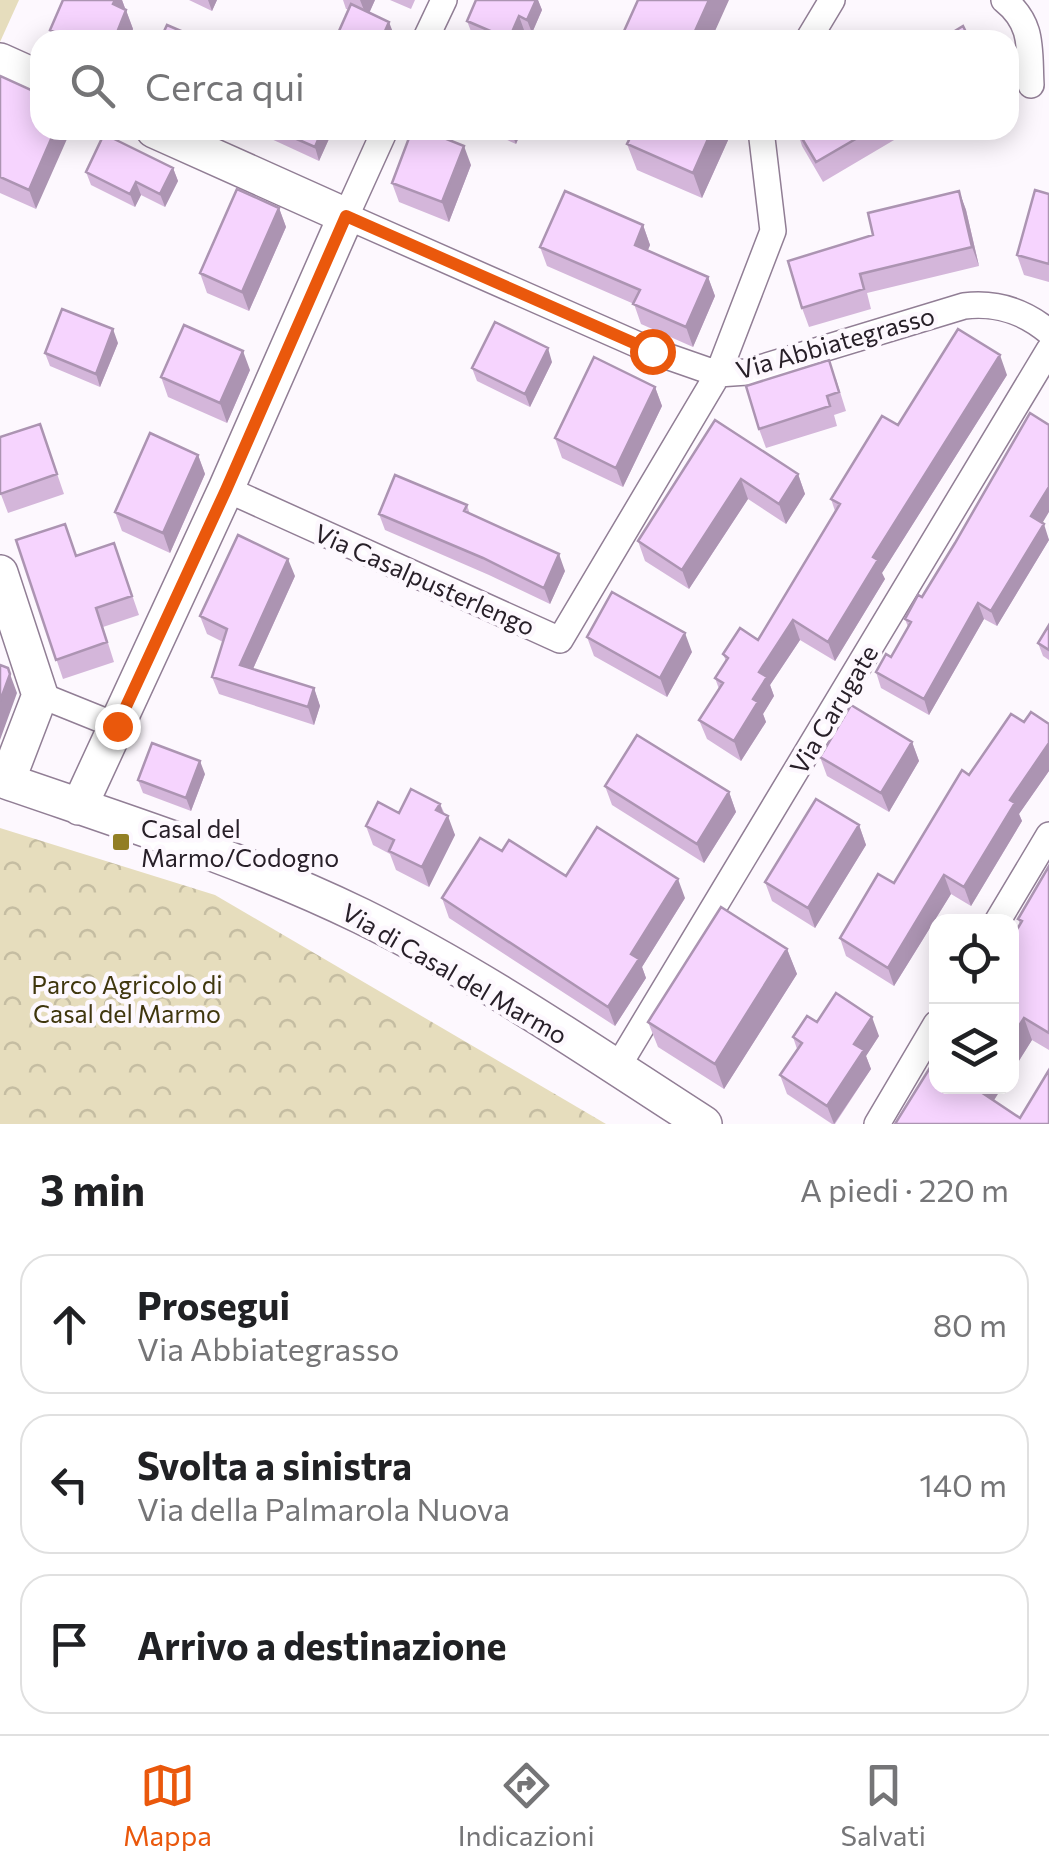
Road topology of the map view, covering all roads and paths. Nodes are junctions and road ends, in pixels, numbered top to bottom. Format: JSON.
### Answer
{"nodes":[{"id":1,"x":444,"y":0,"type":"edge"},
{"id":2,"x":832,"y":0,"type":"edge"},
{"id":3,"x":1004,"y":0,"type":"edge"},
{"id":4,"x":430,"y":30,"type":"edge"},
{"id":5,"x":814,"y":30,"type":"edge"},
{"id":6,"x":0,"y":61,"type":"edge"},
{"id":7,"x":30,"y":74,"type":"edge"},
{"id":8,"x":1031,"y":85,"type":"dead end"},
{"id":9,"x":176,"y":140,"type":"edge"},
{"id":10,"x":380,"y":140,"type":"edge"},
{"id":11,"x":762,"y":140,"type":"edge"},
{"id":12,"x":346,"y":216,"type":"junction"},
{"id":13,"x":1049,"y":332,"type":"edge"},
{"id":14,"x":1049,"y":350,"type":"edge"},
{"id":15,"x":718,"y":374,"type":"junction"},
{"id":16,"x":226,"y":490,"type":"junction"},
{"id":17,"x":0,"y":573,"type":"edge"},
{"id":18,"x":40,"y":695,"type":"junction"},
{"id":19,"x":117,"y":726,"type":"junction"},
{"id":20,"x":3,"y":780,"type":"edge"},
{"id":21,"x":79,"y":807,"type":"junction"},
{"id":22,"x":1049,"y":834,"type":"edge"},
{"id":23,"x":1002,"y":914,"type":"edge"},
{"id":24,"x":929,"y":1036,"type":"edge"},
{"id":25,"x":617,"y":1068,"type":"junction"},
{"id":26,"x":704,"y":1124,"type":"edge"},
{"id":27,"x":877,"y":1124,"type":"edge"}],
"edges":[{"from":1,"to":4,"type":"street"},
{"from":2,"to":5,"type":"street"},
{"from":3,"to":8,"type":"street"},
{"from":6,"to":7,"type":"street"},
{"from":9,"to":12,"type":"street"},
{"from":10,"to":12,"type":"street"},
{"from":11,"to":15,"type":"street"},
{"from":12,"to":15,"type":"street","name":"Via Abbiategrasso"},
{"from":12,"to":16,"type":"street"},
{"from":13,"to":15,"type":"street","name":"Via Abbiategrasso"},
{"from":14,"to":25,"type":"street","name":"Via Carugate"},
{"from":15,"to":16,"type":"street","name":"Via Casalpusterlengo"},
{"from":16,"to":19,"type":"street"},
{"from":17,"to":18,"type":"street"},
{"from":18,"to":19,"type":"street"},
{"from":18,"to":20,"type":"street"},
{"from":19,"to":21,"type":"street"},
{"from":20,"to":21,"type":"street","name":"Via di Casal del Marmo"},
{"from":21,"to":25,"type":"street","name":"Via di Casal del Marmo"},
{"from":22,"to":23,"type":"street"},
{"from":24,"to":27,"type":"street"},
{"from":25,"to":26,"type":"street","name":"Via di Casal del Marmo"}]}
